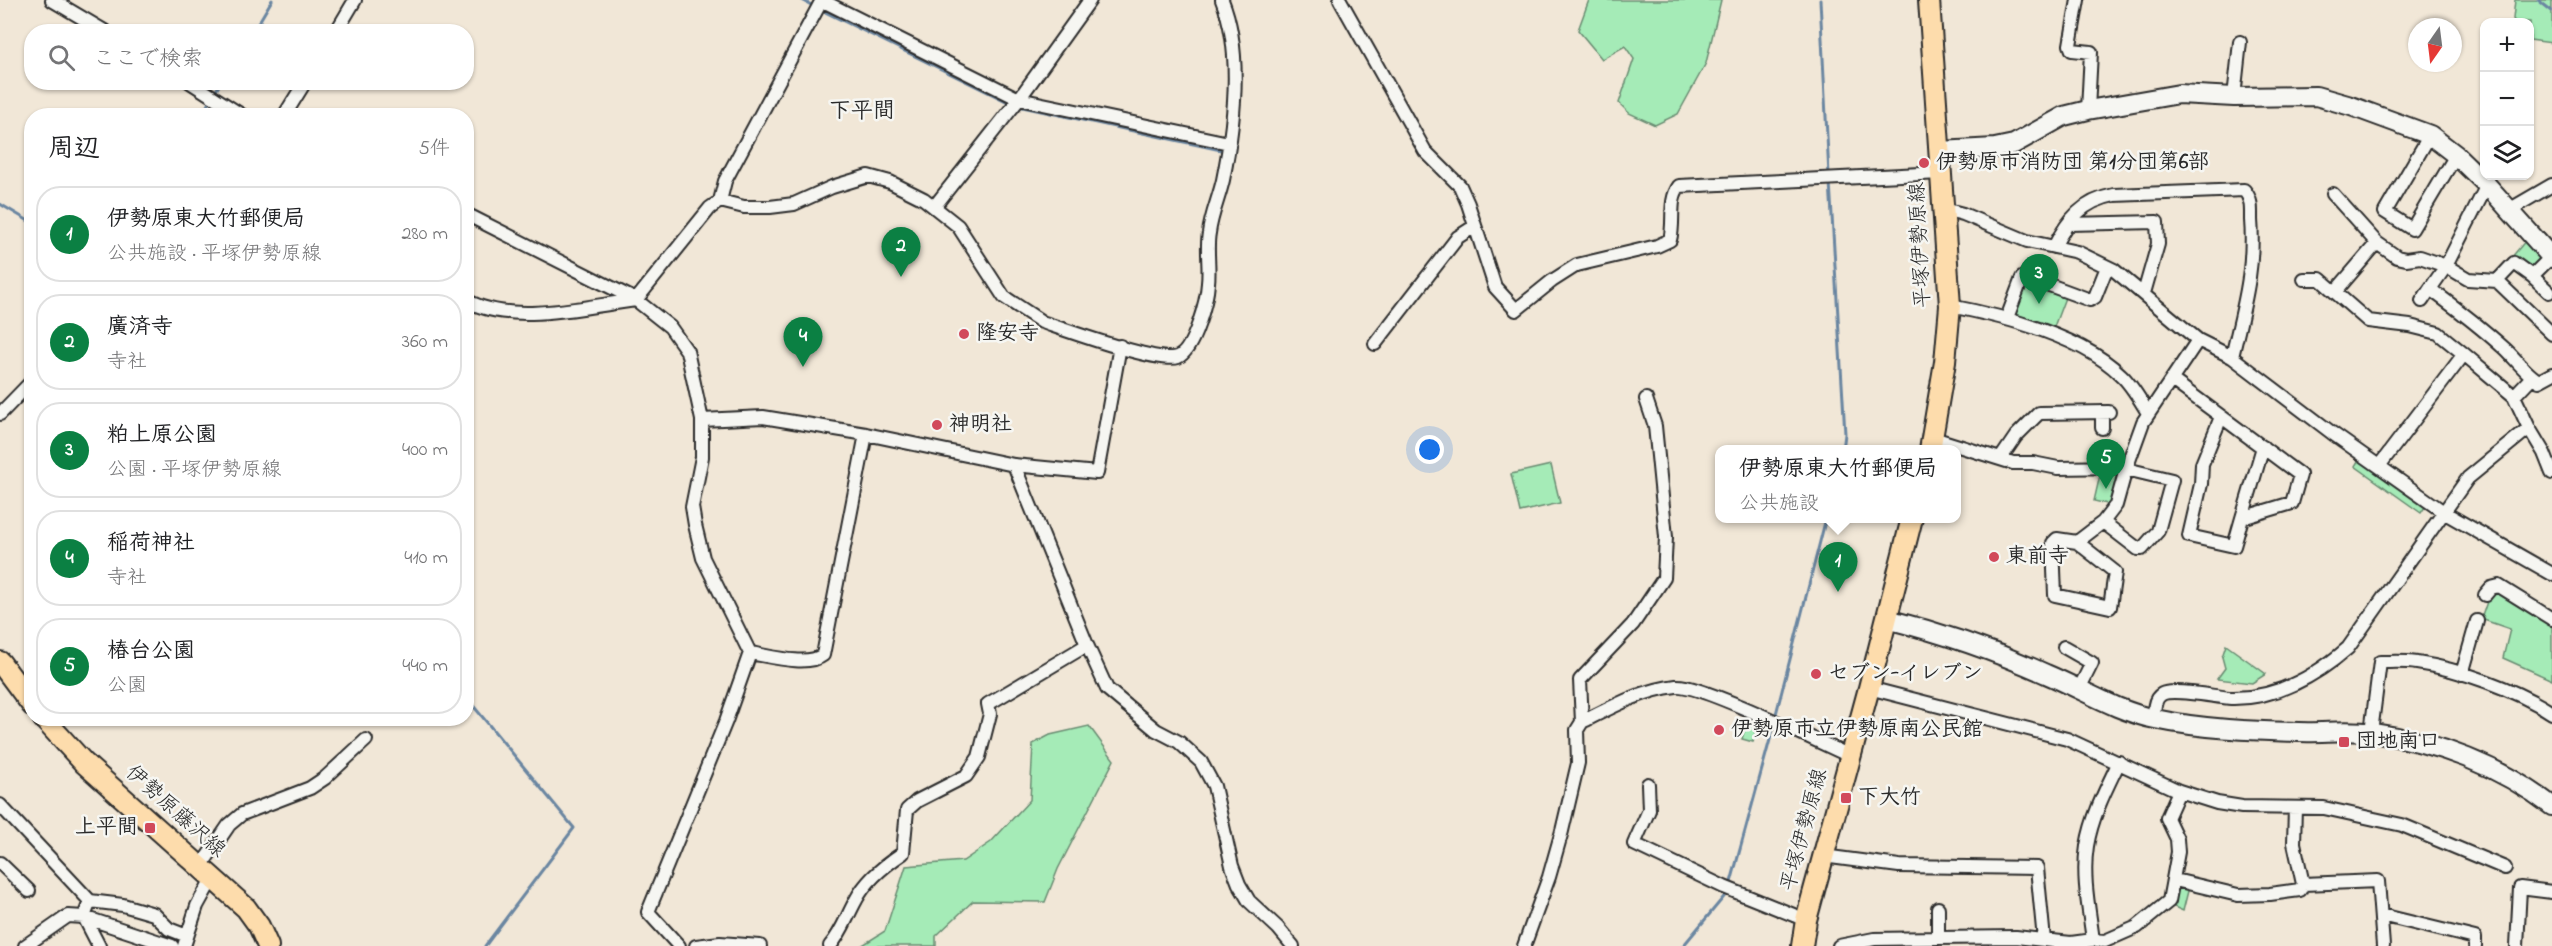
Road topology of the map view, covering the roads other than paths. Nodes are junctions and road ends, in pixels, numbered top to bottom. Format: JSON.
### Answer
{"nodes":[{"id":1,"x":47,"y":0,"type":"edge"},
{"id":2,"x":355,"y":0,"type":"edge"},
{"id":3,"x":821,"y":0,"type":"edge"},
{"id":4,"x":1090,"y":0,"type":"edge"},
{"id":5,"x":1222,"y":0,"type":"edge"},
{"id":6,"x":1340,"y":0,"type":"edge"},
{"id":7,"x":1929,"y":0,"type":"edge"},
{"id":8,"x":2078,"y":0,"type":"edge"},
{"id":9,"x":58,"y":2,"type":"edge"},
{"id":10,"x":93,"y":24,"type":"edge"},
{"id":11,"x":341,"y":24,"type":"edge"},
{"id":12,"x":2240,"y":42,"type":"dead end"},
{"id":13,"x":202,"y":90,"type":"edge"},
{"id":14,"x":300,"y":90,"type":"edge"},
{"id":15,"x":2234,"y":97,"type":"junction"},
{"id":16,"x":1019,"y":99,"type":"junction"},
{"id":17,"x":230,"y":108,"type":"edge"},
{"id":18,"x":289,"y":108,"type":"edge"},
{"id":19,"x":2088,"y":110,"type":"junction"},
{"id":20,"x":2430,"y":135,"type":"junction"},
{"id":21,"x":1229,"y":143,"type":"junction"},
{"id":22,"x":1940,"y":151,"type":"junction"},
{"id":23,"x":2456,"y":155,"type":"junction"},
{"id":24,"x":1941,"y":173,"type":"junction"},
{"id":25,"x":2487,"y":185,"type":"junction"},
{"id":26,"x":2552,"y":185,"type":"edge"},
{"id":27,"x":2333,"y":194,"type":"dead end"},
{"id":28,"x":720,"y":201,"type":"junction"},
{"id":29,"x":934,"y":207,"type":"junction"},
{"id":30,"x":1944,"y":209,"type":"junction"},
{"id":31,"x":2509,"y":210,"type":"junction"},
{"id":32,"x":474,"y":218,"type":"edge"},
{"id":33,"x":2068,"y":224,"type":"junction"},
{"id":34,"x":1474,"y":226,"type":"junction"},
{"id":35,"x":2378,"y":243,"type":"junction"},
{"id":36,"x":2055,"y":247,"type":"junction"},
{"id":37,"x":2551,"y":257,"type":"edge"},
{"id":38,"x":2446,"y":266,"type":"junction"},
{"id":39,"x":2107,"y":267,"type":"junction"},
{"id":40,"x":2532,"y":276,"type":"junction"},
{"id":41,"x":2304,"y":279,"type":"dead end"},
{"id":42,"x":2497,"y":281,"type":"junction"},
{"id":43,"x":2430,"y":290,"type":"junction"},
{"id":44,"x":2335,"y":292,"type":"junction"},
{"id":45,"x":2549,"y":292,"type":"dead end"},
{"id":46,"x":2144,"y":293,"type":"junction"},
{"id":47,"x":636,"y":300,"type":"junction"},
{"id":48,"x":2422,"y":301,"type":"dead end"},
{"id":49,"x":474,"y":304,"type":"edge"},
{"id":50,"x":1950,"y":306,"type":"junction"},
{"id":51,"x":2007,"y":318,"type":"junction"},
{"id":52,"x":2552,"y":334,"type":"edge"},
{"id":53,"x":2198,"y":340,"type":"junction"},
{"id":54,"x":1375,"y":344,"type":"dead end"},
{"id":55,"x":1120,"y":346,"type":"junction"},
{"id":56,"x":2464,"y":354,"type":"junction"},
{"id":57,"x":2232,"y":357,"type":"junction"},
{"id":58,"x":2552,"y":374,"type":"edge"},
{"id":59,"x":2532,"y":377,"type":"junction"},
{"id":60,"x":2172,"y":380,"type":"junction"},
{"id":61,"x":24,"y":389,"type":"edge"},
{"id":62,"x":2514,"y":396,"type":"junction"},
{"id":63,"x":1646,"y":399,"type":"dead end"},
{"id":64,"x":2148,"y":412,"type":"junction"},
{"id":65,"x":0,"y":414,"type":"edge"},
{"id":66,"x":2221,"y":417,"type":"junction"},
{"id":67,"x":702,"y":420,"type":"junction"},
{"id":68,"x":2102,"y":428,"type":"dead end"},
{"id":69,"x":2529,"y":428,"type":"junction"},
{"id":70,"x":866,"y":434,"type":"junction"},
{"id":71,"x":1931,"y":444,"type":"edge"},
{"id":72,"x":2264,"y":447,"type":"junction"},
{"id":73,"x":1961,"y":450,"type":"edge"},
{"id":74,"x":2548,"y":451,"type":"edge"},
{"id":75,"x":2001,"y":458,"type":"junction"},
{"id":76,"x":1014,"y":465,"type":"junction"},
{"id":77,"x":2379,"y":466,"type":"junction"},
{"id":78,"x":2126,"y":469,"type":"junction"},
{"id":79,"x":2552,"y":473,"type":"edge"},
{"id":80,"x":2445,"y":513,"type":"junction"},
{"id":81,"x":2242,"y":518,"type":"junction"},
{"id":82,"x":2103,"y":522,"type":"junction"},
{"id":83,"x":1911,"y":523,"type":"edge"},
{"id":84,"x":2077,"y":542,"type":"junction"},
{"id":85,"x":2552,"y":574,"type":"edge"},
{"id":86,"x":2485,"y":595,"type":"dead end"},
{"id":87,"x":1887,"y":619,"type":"junction"},
{"id":88,"x":2552,"y":619,"type":"edge"},
{"id":89,"x":2476,"y":621,"type":"dead end"},
{"id":90,"x":1086,"y":645,"type":"junction"},
{"id":91,"x":2064,"y":647,"type":"dead end"},
{"id":92,"x":750,"y":653,"type":"junction"},
{"id":93,"x":0,"y":662,"type":"edge"},
{"id":94,"x":2462,"y":674,"type":"junction"},
{"id":95,"x":1869,"y":688,"type":"junction"},
{"id":96,"x":2079,"y":689,"type":"junction"},
{"id":97,"x":24,"y":694,"type":"edge"},
{"id":98,"x":2552,"y":713,"type":"edge"},
{"id":99,"x":2155,"y":719,"type":"junction"},
{"id":100,"x":1582,"y":722,"type":"junction"},
{"id":101,"x":50,"y":726,"type":"edge"},
{"id":102,"x":2371,"y":732,"type":"junction"},
{"id":103,"x":366,"y":740,"type":"dead end"},
{"id":104,"x":1850,"y":756,"type":"junction"},
{"id":105,"x":2119,"y":762,"type":"junction"},
{"id":106,"x":1648,"y":784,"type":"dead end"},
{"id":107,"x":2179,"y":791,"type":"junction"},
{"id":108,"x":0,"y":805,"type":"edge"},
{"id":109,"x":2552,"y":806,"type":"edge"},
{"id":110,"x":2295,"y":808,"type":"junction"},
{"id":111,"x":1823,"y":856,"type":"junction"},
{"id":112,"x":0,"y":863,"type":"edge"},
{"id":113,"x":2505,"y":868,"type":"dead end"},
{"id":114,"x":207,"y":872,"type":"junction"},
{"id":115,"x":2175,"y":880,"type":"junction"},
{"id":116,"x":2303,"y":884,"type":"junction"},
{"id":117,"x":28,"y":891,"type":"dead end"},
{"id":118,"x":2552,"y":892,"type":"edge"},
{"id":119,"x":90,"y":901,"type":"junction"},
{"id":120,"x":1938,"y":908,"type":"dead end"},
{"id":121,"x":2381,"y":915,"type":"junction"},
{"id":122,"x":84,"y":917,"type":"junction"},
{"id":123,"x":1806,"y":920,"type":"junction"},
{"id":124,"x":1938,"y":938,"type":"junction"},
{"id":125,"x":2044,"y":940,"type":"junction"},
{"id":126,"x":186,"y":941,"type":"edge"},
{"id":127,"x":2102,"y":942,"type":"edge"},
{"id":128,"x":1288,"y":944,"type":"edge"},
{"id":129,"x":26,"y":946,"type":"edge"},
{"id":130,"x":99,"y":946,"type":"edge"},
{"id":131,"x":172,"y":946,"type":"edge"},
{"id":132,"x":268,"y":946,"type":"edge"},
{"id":133,"x":679,"y":946,"type":"edge"},
{"id":134,"x":696,"y":946,"type":"edge"},
{"id":135,"x":760,"y":946,"type":"edge"},
{"id":136,"x":830,"y":946,"type":"edge"},
{"id":137,"x":1524,"y":946,"type":"edge"},
{"id":138,"x":1802,"y":946,"type":"edge"},
{"id":139,"x":1839,"y":946,"type":"edge"},
{"id":140,"x":2383,"y":946,"type":"edge"},
{"id":141,"x":2475,"y":946,"type":"edge"},
{"id":142,"x":2517,"y":946,"type":"edge"}],
"edges":[{"from":1,"to":9,"type":"street"},
{"from":2,"to":11,"type":"street"},
{"from":3,"to":16,"type":"street"},
{"from":3,"to":28,"type":"street"},
{"from":4,"to":16,"type":"street"},
{"from":5,"to":21,"type":"street"},
{"from":6,"to":34,"type":"street"},
{"from":7,"to":22,"type":"main road","name":"平塚伊勢原線"},
{"from":8,"to":19,"type":"street"},
{"from":9,"to":10,"type":"street"},
{"from":12,"to":15,"type":"street"},
{"from":13,"to":17,"type":"street"},
{"from":14,"to":18,"type":"street"},
{"from":15,"to":19,"type":"street"},
{"from":15,"to":20,"type":"street"},
{"from":16,"to":21,"type":"street"},
{"from":16,"to":29,"type":"street"},
{"from":19,"to":22,"type":"street"},
{"from":20,"to":23,"type":"street"},
{"from":20,"to":23,"type":"street"},
{"from":21,"to":55,"type":"street"},
{"from":22,"to":24,"type":"main road","name":"平塚伊勢原線"},
{"from":23,"to":25,"type":"street"},
{"from":24,"to":30,"type":"main road","name":"平塚伊勢原線"},
{"from":24,"to":34,"type":"street"},
{"from":25,"to":31,"type":"street"},
{"from":25,"to":38,"type":"street"},
{"from":26,"to":31,"type":"street"},
{"from":27,"to":35,"type":"street"},
{"from":28,"to":29,"type":"street"},
{"from":28,"to":47,"type":"street"},
{"from":29,"to":55,"type":"street"},
{"from":30,"to":36,"type":"street"},
{"from":30,"to":50,"type":"main road","name":"平塚伊勢原線"},
{"from":31,"to":37,"type":"street"},
{"from":32,"to":47,"type":"street"},
{"from":33,"to":36,"type":"street"},
{"from":33,"to":46,"type":"street"},
{"from":33,"to":57,"type":"street"},
{"from":34,"to":54,"type":"street"},
{"from":35,"to":38,"type":"street"},
{"from":35,"to":44,"type":"street"},
{"from":36,"to":39,"type":"street"},
{"from":37,"to":40,"type":"street"},
{"from":38,"to":42,"type":"street"},
{"from":38,"to":43,"type":"street"},
{"from":39,"to":46,"type":"street"},
{"from":39,"to":51,"type":"street"},
{"from":40,"to":42,"type":"street"},
{"from":40,"to":45,"type":"street"},
{"from":41,"to":44,"type":"street"},
{"from":42,"to":52,"type":"street"},
{"from":43,"to":48,"type":"street"},
{"from":43,"to":59,"type":"street"},
{"from":44,"to":56,"type":"street"},
{"from":46,"to":53,"type":"street"},
{"from":47,"to":49,"type":"street"},
{"from":47,"to":67,"type":"street"},
{"from":50,"to":51,"type":"street"},
{"from":50,"to":71,"type":"main road","name":"平塚伊勢原線"},
{"from":51,"to":64,"type":"street"},
{"from":53,"to":57,"type":"street"},
{"from":53,"to":60,"type":"street"},
{"from":55,"to":76,"type":"street"},
{"from":56,"to":62,"type":"street"},
{"from":56,"to":77,"type":"street"},
{"from":57,"to":77,"type":"street"},
{"from":58,"to":59,"type":"street"},
{"from":59,"to":62,"type":"street"},
{"from":60,"to":64,"type":"street"},
{"from":60,"to":66,"type":"street"},
{"from":61,"to":65,"type":"street"},
{"from":62,"to":69,"type":"street"},
{"from":63,"to":100,"type":"street"},
{"from":64,"to":78,"type":"street"},
{"from":66,"to":72,"type":"street"},
{"from":66,"to":81,"type":"street"},
{"from":67,"to":70,"type":"street"},
{"from":67,"to":92,"type":"street"},
{"from":68,"to":75,"type":"street"},
{"from":69,"to":74,"type":"street"},
{"from":69,"to":80,"type":"street"},
{"from":70,"to":76,"type":"street"},
{"from":70,"to":92,"type":"street"},
{"from":72,"to":81,"type":"street"},
{"from":72,"to":81,"type":"street"},
{"from":73,"to":75,"type":"street"},
{"from":74,"to":79,"type":"street"},
{"from":75,"to":78,"type":"street"},
{"from":76,"to":90,"type":"street"},
{"from":77,"to":80,"type":"street"},
{"from":78,"to":82,"type":"street"},
{"from":78,"to":82,"type":"street"},
{"from":80,"to":85,"type":"street"},
{"from":80,"to":99,"type":"street"},
{"from":82,"to":84,"type":"street"},
{"from":83,"to":87,"type":"main road","name":"平塚伊勢原線"},
{"from":84,"to":84,"type":"street"},
{"from":86,"to":88,"type":"street"},
{"from":87,"to":95,"type":"main road","name":"平塚伊勢原線"},
{"from":87,"to":96,"type":"street"},
{"from":89,"to":94,"type":"street"},
{"from":90,"to":128,"type":"street"},
{"from":90,"to":136,"type":"street"},
{"from":91,"to":96,"type":"street"},
{"from":92,"to":133,"type":"street"},
{"from":93,"to":97,"type":"main road"},
{"from":94,"to":98,"type":"street"},
{"from":94,"to":102,"type":"street"},
{"from":95,"to":104,"type":"main road","name":"平塚伊勢原線"},
{"from":95,"to":105,"type":"street"},
{"from":96,"to":99,"type":"street"},
{"from":99,"to":102,"type":"street"},
{"from":100,"to":104,"type":"street"},
{"from":100,"to":137,"type":"street"},
{"from":101,"to":114,"type":"main road","name":"伊勢原藤沢線"},
{"from":102,"to":109,"type":"street"},
{"from":103,"to":114,"type":"street"},
{"from":104,"to":111,"type":"main road","name":"平塚伊勢原線"},
{"from":105,"to":107,"type":"street"},
{"from":105,"to":127,"type":"street"},
{"from":106,"to":123,"type":"street"},
{"from":107,"to":110,"type":"street"},
{"from":107,"to":115,"type":"street"},
{"from":108,"to":119,"type":"street"},
{"from":110,"to":113,"type":"street"},
{"from":110,"to":116,"type":"street"},
{"from":111,"to":123,"type":"main road","name":"平塚伊勢原線"},
{"from":111,"to":125,"type":"street"},
{"from":112,"to":117,"type":"street"},
{"from":114,"to":126,"type":"street"},
{"from":114,"to":132,"type":"main road","name":"伊勢原藤沢線"},
{"from":115,"to":116,"type":"street"},
{"from":115,"to":127,"type":"street"},
{"from":116,"to":121,"type":"street"},
{"from":118,"to":142,"type":"street"},
{"from":119,"to":122,"type":"street"},
{"from":119,"to":126,"type":"street"},
{"from":120,"to":124,"type":"street"},
{"from":121,"to":140,"type":"street"},
{"from":121,"to":141,"type":"street"},
{"from":122,"to":129,"type":"street"},
{"from":122,"to":130,"type":"street"},
{"from":122,"to":131,"type":"street"},
{"from":123,"to":138,"type":"main road","name":"平塚伊勢原線"},
{"from":124,"to":125,"type":"street"},
{"from":124,"to":139,"type":"street"},
{"from":125,"to":127,"type":"street"},
{"from":134,"to":135,"type":"street"}]}
